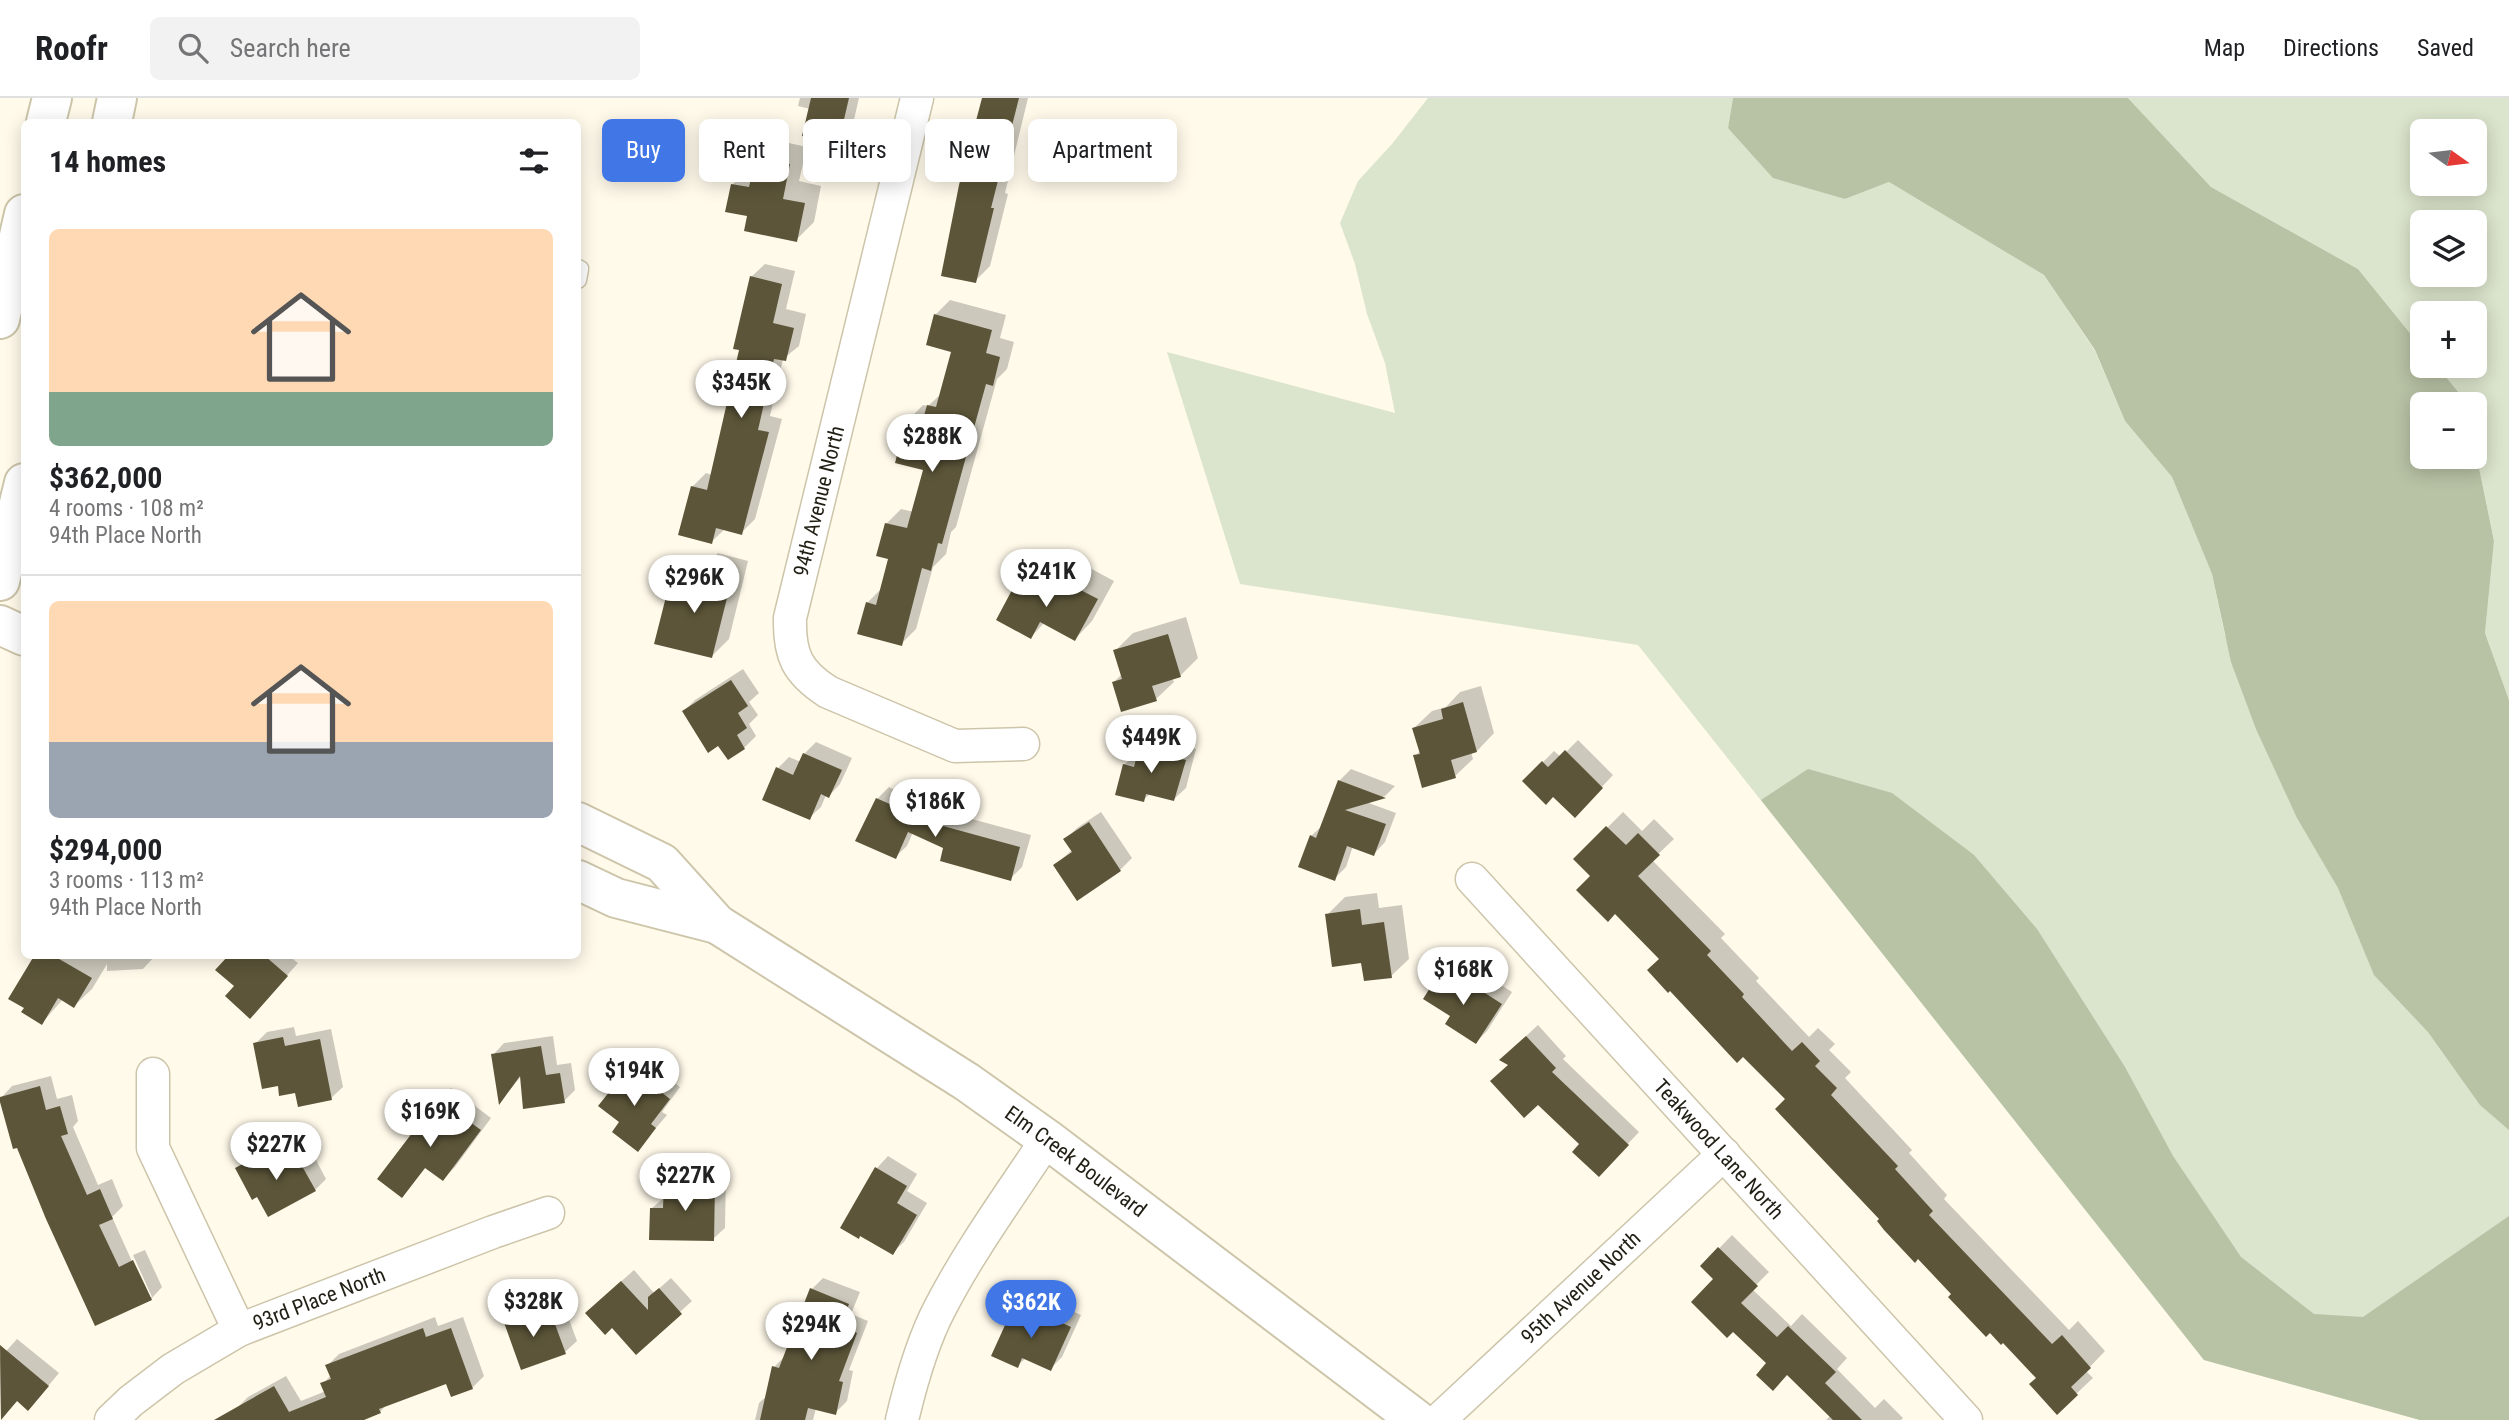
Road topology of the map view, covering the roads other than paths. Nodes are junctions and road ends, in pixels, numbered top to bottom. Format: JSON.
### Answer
{"nodes":[{"id":1,"x":52,"y":98,"type":"edge"},
{"id":2,"x":117,"y":98,"type":"edge"},
{"id":3,"x":917,"y":98,"type":"edge"},
{"id":4,"x":47,"y":119,"type":"edge"},
{"id":5,"x":113,"y":119,"type":"edge"},
{"id":6,"x":21,"y":227,"type":"edge"},
{"id":7,"x":0,"y":319,"type":"edge"},
{"id":8,"x":21,"y":499,"type":"edge"},
{"id":9,"x":7,"y":574,"type":"edge"},
{"id":10,"x":0,"y":625,"type":"edge"},
{"id":11,"x":21,"y":635,"type":"edge"},
{"id":12,"x":1023,"y":744,"type":"dead end"},
{"id":13,"x":581,"y":823,"type":"edge"},
{"id":14,"x":1472,"y":879,"type":"dead end"},
{"id":15,"x":581,"y":881,"type":"edge"},
{"id":16,"x":717,"y":924,"type":"junction"},
{"id":17,"x":153,"y":1074,"type":"dead end"},
{"id":18,"x":1047,"y":1139,"type":"junction"},
{"id":19,"x":1724,"y":1154,"type":"junction"},
{"id":20,"x":548,"y":1213,"type":"dead end"},
{"id":21,"x":239,"y":1330,"type":"junction"},
{"id":22,"x":111,"y":1420,"type":"edge"},
{"id":23,"x":902,"y":1420,"type":"edge"},
{"id":24,"x":1417,"y":1420,"type":"edge"},
{"id":25,"x":1439,"y":1420,"type":"edge"},
{"id":26,"x":1966,"y":1420,"type":"edge"}],
"edges":[{"from":1,"to":4,"type":"main road"},
{"from":2,"to":5,"type":"main road"},
{"from":3,"to":12,"type":"street","name":"94th Avenue North"},
{"from":6,"to":7,"type":"main road"},
{"from":8,"to":9,"type":"main road"},
{"from":10,"to":11,"type":"main road"},
{"from":13,"to":16,"type":"main road","name":"Elm Creek Boulevard"},
{"from":14,"to":19,"type":"street","name":"Teakwood Lane North"},
{"from":15,"to":16,"type":"main road","name":"Elm Creek Boulevard"},
{"from":16,"to":18,"type":"main road","name":"Elm Creek Boulevard"},
{"from":17,"to":21,"type":"street"},
{"from":18,"to":23,"type":"street"},
{"from":18,"to":24,"type":"main road","name":"Elm Creek Boulevard"},
{"from":19,"to":25,"type":"street","name":"95th Avenue North"},
{"from":19,"to":26,"type":"street","name":"Teakwood Lane North"},
{"from":20,"to":21,"type":"street","name":"93rd Place North"},
{"from":21,"to":22,"type":"street","name":"93rd Place North"}]}
